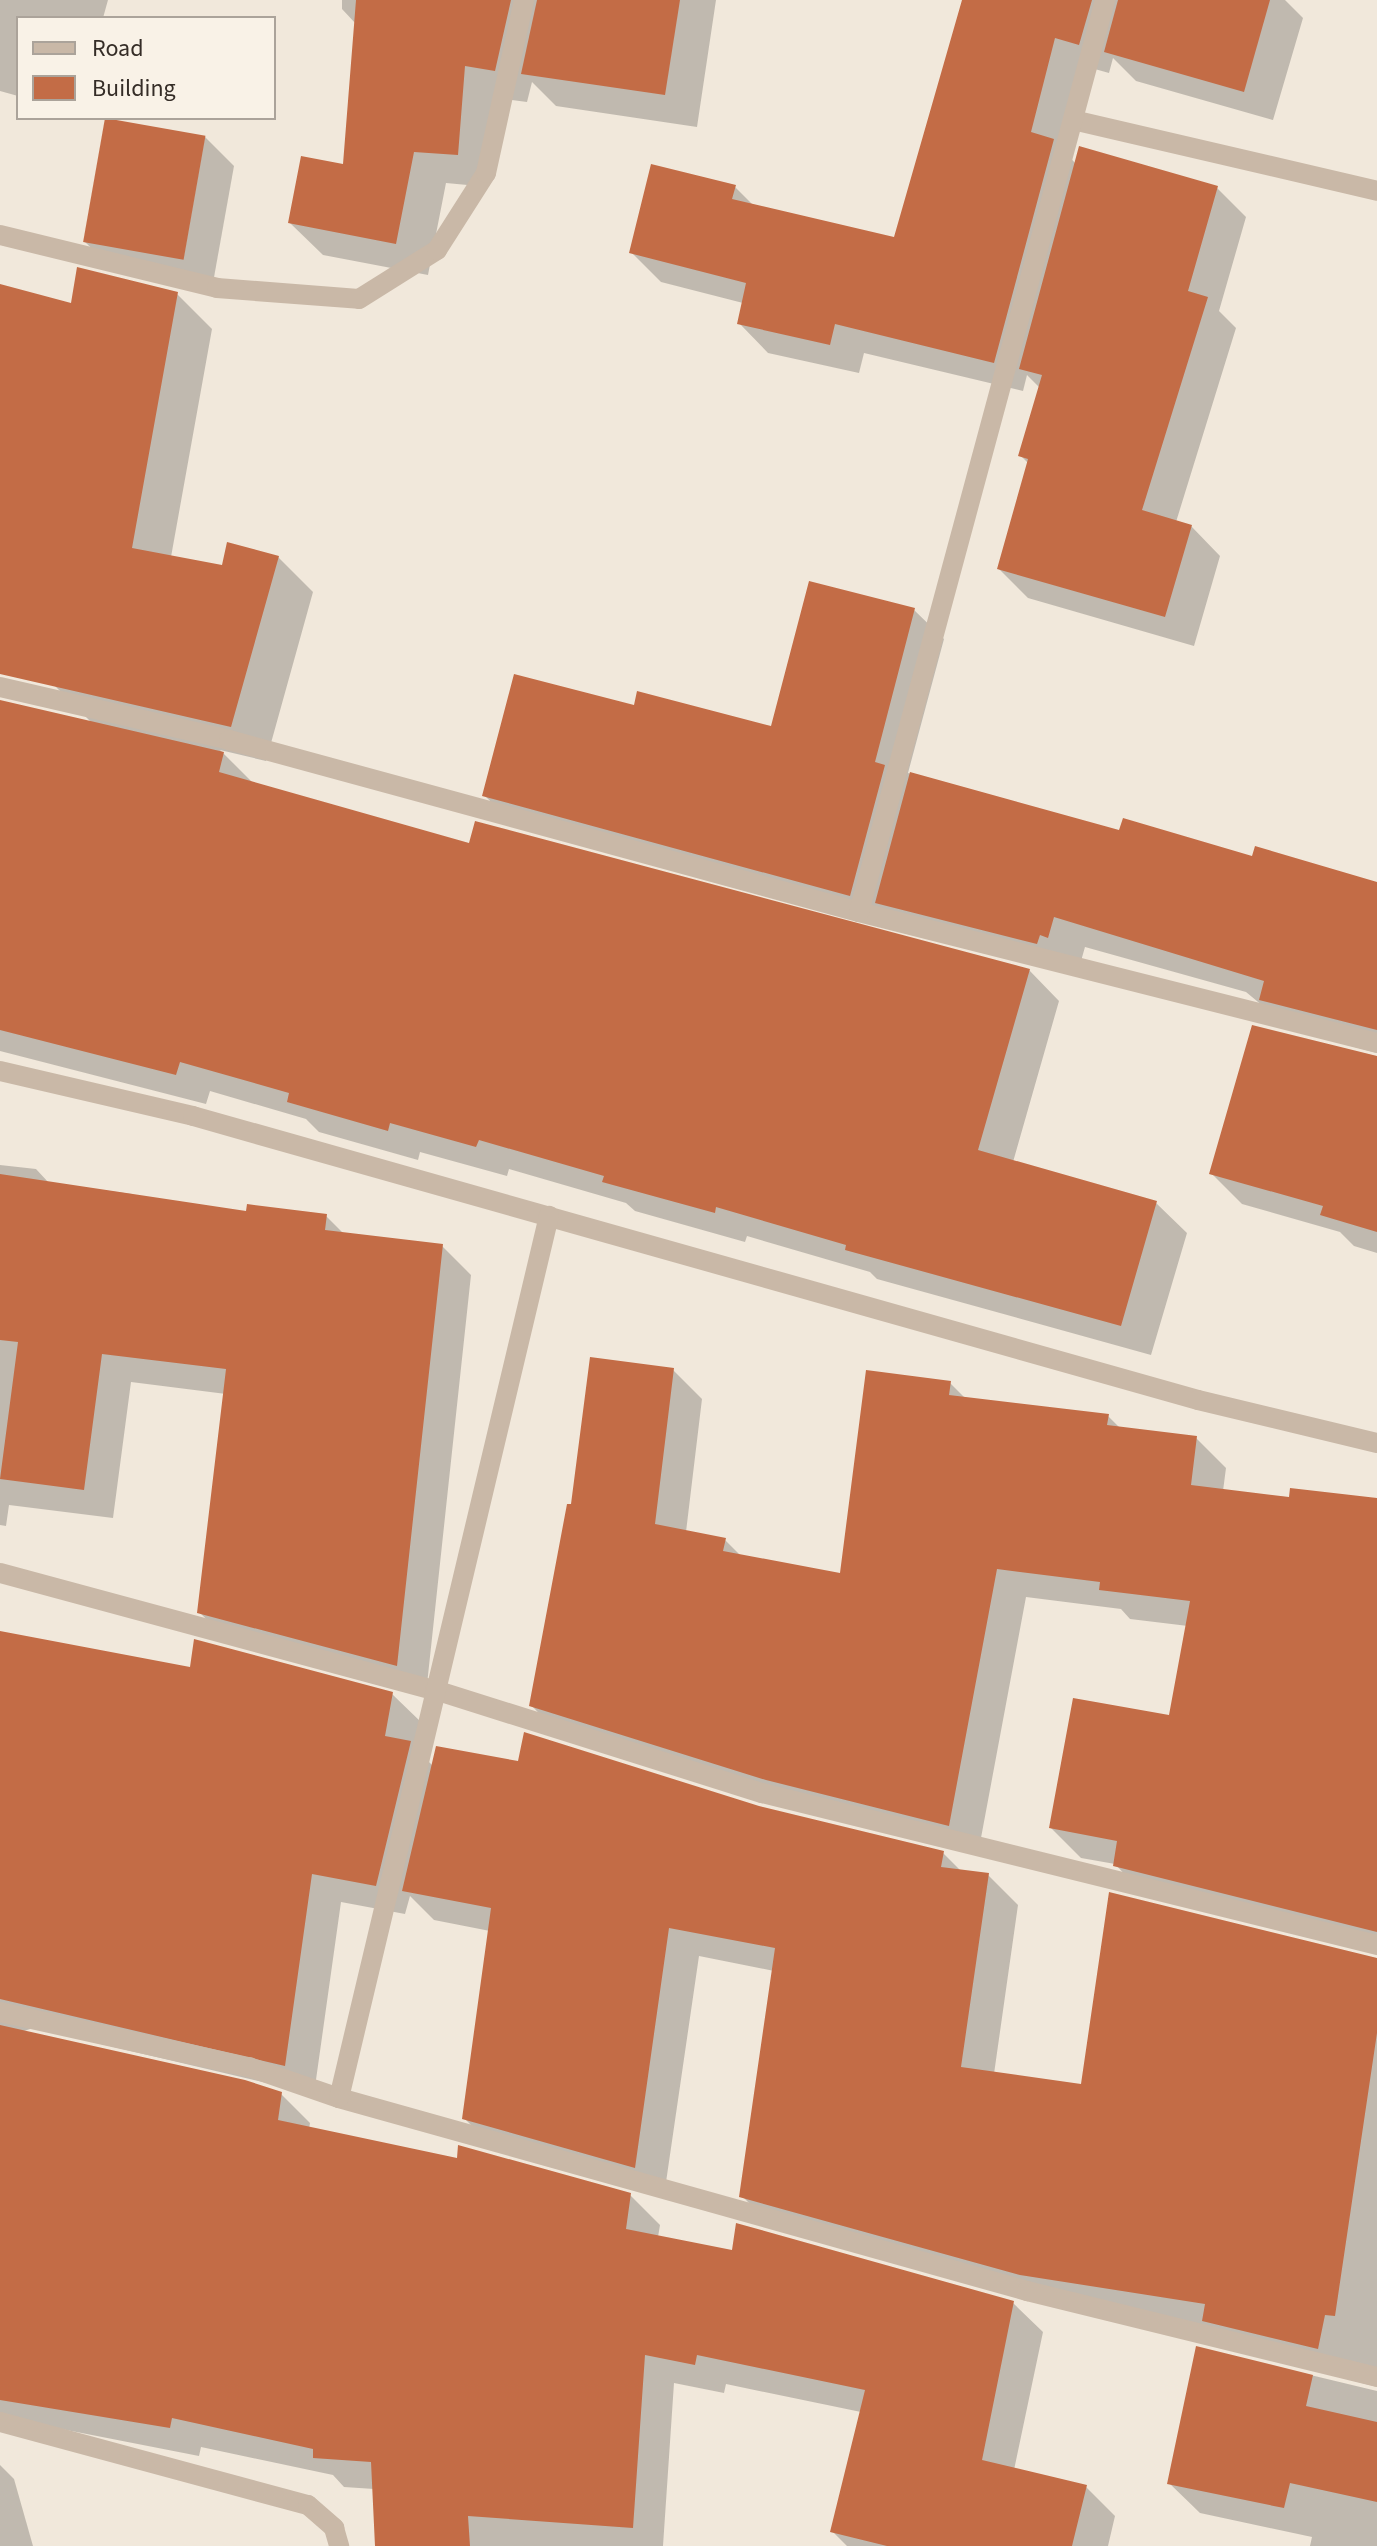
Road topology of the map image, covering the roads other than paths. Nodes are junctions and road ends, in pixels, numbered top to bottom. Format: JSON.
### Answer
{"nodes":[{"id":1,"x":524,"y":0,"type":"edge"},
{"id":2,"x":1105,"y":0,"type":"edge"},
{"id":3,"x":1073,"y":120,"type":"junction"},
{"id":4,"x":1377,"y":191,"type":"edge"},
{"id":5,"x":0,"y":235,"type":"edge"},
{"id":6,"x":0,"y":687,"type":"edge"},
{"id":7,"x":859,"y":912,"type":"junction"},
{"id":8,"x":1377,"y":1043,"type":"edge"},
{"id":9,"x":0,"y":1071,"type":"edge"},
{"id":10,"x":549,"y":1216,"type":"junction"},
{"id":11,"x":1377,"y":1443,"type":"edge"},
{"id":12,"x":0,"y":1573,"type":"edge"},
{"id":13,"x":435,"y":1690,"type":"junction"},
{"id":14,"x":1377,"y":1945,"type":"edge"},
{"id":15,"x":0,"y":2012,"type":"edge"},
{"id":16,"x":339,"y":2098,"type":"junction"},
{"id":17,"x":1377,"y":2377,"type":"edge"},
{"id":18,"x":0,"y":2422,"type":"edge"},
{"id":19,"x":339,"y":2546,"type":"edge"}],
"edges":[{"from":1,"to":5,"type":"street"},
{"from":2,"to":3,"type":"street"},
{"from":3,"to":4,"type":"street"},
{"from":3,"to":7,"type":"street"},
{"from":6,"to":7,"type":"street"},
{"from":7,"to":8,"type":"street"},
{"from":9,"to":10,"type":"street"},
{"from":10,"to":11,"type":"street"},
{"from":10,"to":13,"type":"street"},
{"from":12,"to":13,"type":"street"},
{"from":13,"to":14,"type":"street"},
{"from":13,"to":16,"type":"street"},
{"from":15,"to":16,"type":"street"},
{"from":16,"to":17,"type":"street"},
{"from":18,"to":19,"type":"street"}]}
